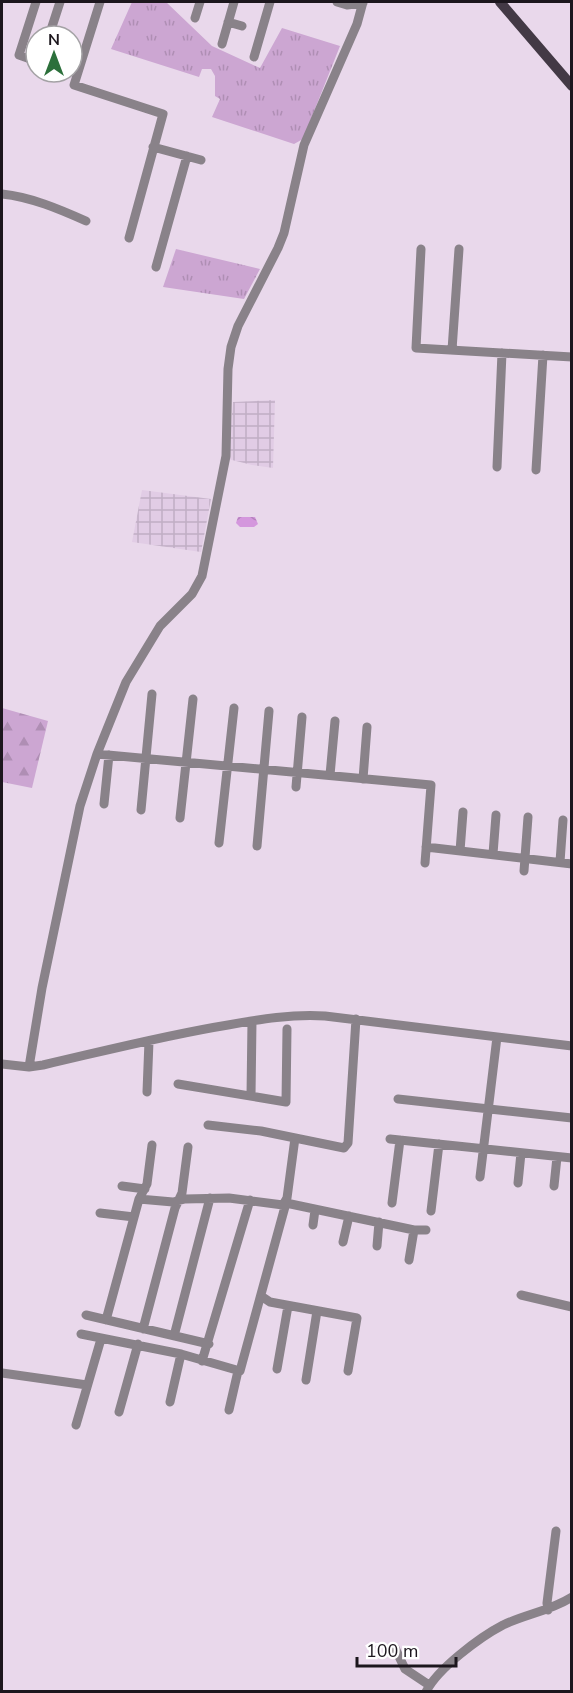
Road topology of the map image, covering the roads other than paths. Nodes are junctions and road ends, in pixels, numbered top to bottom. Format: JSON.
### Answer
{"nodes":[{"id":1,"x":36,"y":2,"type":"edge"},
{"id":2,"x":60,"y":2,"type":"edge"},
{"id":3,"x":200,"y":2,"type":"edge"},
{"id":4,"x":234,"y":2,"type":"edge"},
{"id":5,"x":270,"y":2,"type":"edge"},
{"id":6,"x":337,"y":2,"type":"edge"},
{"id":7,"x":363,"y":2,"type":"edge"},
{"id":8,"x":500,"y":2,"type":"edge"},
{"id":9,"x":98,"y":3,"type":"edge"},
{"id":10,"x":195,"y":18,"type":"dead end"},
{"id":11,"x":228,"y":22,"type":"junction"},
{"id":12,"x":29,"y":24,"type":"edge"},
{"id":13,"x":53,"y":24,"type":"edge"},
{"id":14,"x":242,"y":26,"type":"dead end"},
{"id":15,"x":24,"y":39,"type":"edge"},
{"id":16,"x":222,"y":44,"type":"dead end"},
{"id":17,"x":24,"y":57,"type":"edge"},
{"id":18,"x":254,"y":57,"type":"dead end"},
{"id":19,"x":572,"y":86,"type":"edge"},
{"id":20,"x":153,"y":147,"type":"junction"},
{"id":21,"x":187,"y":156,"type":"junction"},
{"id":22,"x":201,"y":160,"type":"dead end"},
{"id":23,"x":2,"y":194,"type":"edge"},
{"id":24,"x":86,"y":221,"type":"dead end"},
{"id":25,"x":129,"y":238,"type":"dead end"},
{"id":26,"x":421,"y":249,"type":"dead end"},
{"id":27,"x":459,"y":249,"type":"dead end"},
{"id":28,"x":156,"y":267,"type":"dead end"},
{"id":29,"x":452,"y":350,"type":"junction"},
{"id":30,"x":502,"y":353,"type":"junction"},
{"id":31,"x":543,"y":355,"type":"junction"},
{"id":32,"x":572,"y":357,"type":"edge"},
{"id":33,"x":497,"y":467,"type":"dead end"},
{"id":34,"x":536,"y":470,"type":"dead end"},
{"id":35,"x":152,"y":694,"type":"dead end"},
{"id":36,"x":193,"y":699,"type":"dead end"},
{"id":37,"x":234,"y":708,"type":"dead end"},
{"id":38,"x":269,"y":711,"type":"dead end"},
{"id":39,"x":302,"y":717,"type":"dead end"},
{"id":40,"x":335,"y":721,"type":"dead end"},
{"id":41,"x":368,"y":727,"type":"dead end"},
{"id":42,"x":97,"y":754,"type":"junction"},
{"id":43,"x":109,"y":755,"type":"junction"},
{"id":44,"x":147,"y":758,"type":"junction"},
{"id":45,"x":187,"y":762,"type":"junction"},
{"id":46,"x":227,"y":766,"type":"junction"},
{"id":47,"x":264,"y":769,"type":"junction"},
{"id":48,"x":298,"y":772,"type":"junction"},
{"id":49,"x":330,"y":775,"type":"junction"},
{"id":50,"x":363,"y":779,"type":"junction"},
{"id":51,"x":296,"y":787,"type":"dead end"},
{"id":52,"x":104,"y":804,"type":"dead end"},
{"id":53,"x":141,"y":810,"type":"dead end"},
{"id":54,"x":463,"y":812,"type":"dead end"},
{"id":55,"x":496,"y":815,"type":"dead end"},
{"id":56,"x":528,"y":817,"type":"dead end"},
{"id":57,"x":180,"y":818,"type":"dead end"},
{"id":58,"x":563,"y":820,"type":"dead end"},
{"id":59,"x":219,"y":843,"type":"dead end"},
{"id":60,"x":257,"y":846,"type":"dead end"},
{"id":61,"x":426,"y":847,"type":"junction"},
{"id":62,"x":460,"y":851,"type":"junction"},
{"id":63,"x":493,"y":855,"type":"junction"},
{"id":64,"x":525,"y":858,"type":"junction"},
{"id":65,"x":560,"y":862,"type":"junction"},
{"id":66,"x":424,"y":863,"type":"dead end"},
{"id":67,"x":572,"y":864,"type":"edge"},
{"id":68,"x":524,"y":871,"type":"dead end"},
{"id":69,"x":356,"y":1019,"type":"junction"},
{"id":70,"x":252,"y":1021,"type":"junction"},
{"id":71,"x":286,"y":1029,"type":"dead end"},
{"id":72,"x":497,"y":1037,"type":"junction"},
{"id":73,"x":149,"y":1041,"type":"junction"},
{"id":74,"x":572,"y":1046,"type":"edge"},
{"id":75,"x":2,"y":1064,"type":"edge"},
{"id":76,"x":29,"y":1067,"type":"junction"},
{"id":77,"x":178,"y":1084,"type":"dead end"},
{"id":78,"x":147,"y":1092,"type":"dead end"},
{"id":79,"x":251,"y":1096,"type":"junction"},
{"id":80,"x":398,"y":1100,"type":"dead end"},
{"id":81,"x":488,"y":1109,"type":"junction"},
{"id":82,"x":572,"y":1118,"type":"edge"},
{"id":83,"x":208,"y":1125,"type":"dead end"},
{"id":84,"x":295,"y":1138,"type":"junction"},
{"id":85,"x":390,"y":1139,"type":"dead end"},
{"id":86,"x":400,"y":1140,"type":"junction"},
{"id":87,"x":439,"y":1144,"type":"junction"},
{"id":88,"x":152,"y":1145,"type":"dead end"},
{"id":89,"x":188,"y":1148,"type":"dead end"},
{"id":90,"x":483,"y":1149,"type":"junction"},
{"id":91,"x":520,"y":1153,"type":"junction"},
{"id":92,"x":557,"y":1157,"type":"junction"},
{"id":93,"x":572,"y":1158,"type":"edge"},
{"id":94,"x":480,"y":1176,"type":"dead end"},
{"id":95,"x":518,"y":1183,"type":"dead end"},
{"id":96,"x":122,"y":1186,"type":"dead end"},
{"id":97,"x":554,"y":1186,"type":"dead end"},
{"id":98,"x":145,"y":1189,"type":"junction"},
{"id":99,"x":210,"y":1198,"type":"junction"},
{"id":100,"x":139,"y":1199,"type":"junction"},
{"id":101,"x":250,"y":1200,"type":"junction"},
{"id":102,"x":178,"y":1201,"type":"junction"},
{"id":103,"x":286,"y":1203,"type":"junction"},
{"id":104,"x":392,"y":1203,"type":"dead end"},
{"id":105,"x":315,"y":1210,"type":"junction"},
{"id":106,"x":431,"y":1211,"type":"dead end"},
{"id":107,"x":100,"y":1213,"type":"dead end"},
{"id":108,"x":134,"y":1216,"type":"junction"},
{"id":109,"x":349,"y":1216,"type":"junction"},
{"id":110,"x":380,"y":1222,"type":"junction"},
{"id":111,"x":313,"y":1225,"type":"dead end"},
{"id":112,"x":414,"y":1230,"type":"junction"},
{"id":113,"x":426,"y":1230,"type":"dead end"},
{"id":114,"x":343,"y":1242,"type":"dead end"},
{"id":115,"x":377,"y":1246,"type":"dead end"},
{"id":116,"x":409,"y":1260,"type":"dead end"},
{"id":117,"x":521,"y":1295,"type":"dead end"},
{"id":118,"x":261,"y":1296,"type":"junction"},
{"id":119,"x":288,"y":1306,"type":"junction"},
{"id":120,"x":572,"y":1307,"type":"edge"},
{"id":121,"x":317,"y":1311,"type":"junction"},
{"id":122,"x":86,"y":1315,"type":"dead end"},
{"id":123,"x":106,"y":1320,"type":"junction"},
{"id":124,"x":143,"y":1329,"type":"junction"},
{"id":125,"x":81,"y":1334,"type":"dead end"},
{"id":126,"x":174,"y":1336,"type":"junction"},
{"id":127,"x":101,"y":1339,"type":"junction"},
{"id":128,"x":138,"y":1344,"type":"junction"},
{"id":129,"x":208,"y":1344,"type":"junction"},
{"id":130,"x":181,"y":1354,"type":"junction"},
{"id":131,"x":202,"y":1361,"type":"junction"},
{"id":132,"x":277,"y":1369,"type":"dead end"},
{"id":133,"x":237,"y":1371,"type":"junction"},
{"id":134,"x":348,"y":1371,"type":"dead end"},
{"id":135,"x":2,"y":1373,"type":"edge"},
{"id":136,"x":306,"y":1380,"type":"dead end"},
{"id":137,"x":87,"y":1385,"type":"junction"},
{"id":138,"x":170,"y":1402,"type":"dead end"},
{"id":139,"x":229,"y":1410,"type":"dead end"},
{"id":140,"x":119,"y":1412,"type":"dead end"},
{"id":141,"x":76,"y":1425,"type":"dead end"},
{"id":142,"x":556,"y":1531,"type":"dead end"},
{"id":143,"x":572,"y":1597,"type":"edge"},
{"id":144,"x":548,"y":1610,"type":"junction"},
{"id":145,"x":395,"y":1648,"type":"dead end"},
{"id":146,"x":428,"y":1688,"type":"edge"}],
"edges":[{"from":1,"to":12,"type":"street"},
{"from":2,"to":13,"type":"street"},
{"from":3,"to":10,"type":"street"},
{"from":4,"to":11,"type":"street"},
{"from":5,"to":18,"type":"street"},
{"from":6,"to":7,"type":"street"},
{"from":7,"to":42,"type":"street"},
{"from":8,"to":19,"type":"main road"},
{"from":9,"to":20,"type":"street"},
{"from":11,"to":14,"type":"street"},
{"from":11,"to":16,"type":"street"},
{"from":15,"to":17,"type":"street"},
{"from":20,"to":21,"type":"street"},
{"from":20,"to":25,"type":"street"},
{"from":21,"to":22,"type":"street"},
{"from":21,"to":28,"type":"street"},
{"from":23,"to":24,"type":"street"},
{"from":26,"to":29,"type":"street"},
{"from":27,"to":29,"type":"street"},
{"from":29,"to":30,"type":"street"},
{"from":30,"to":31,"type":"street"},
{"from":30,"to":33,"type":"street"},
{"from":31,"to":32,"type":"street"},
{"from":31,"to":34,"type":"street"},
{"from":35,"to":44,"type":"street"},
{"from":36,"to":45,"type":"street"},
{"from":37,"to":46,"type":"street"},
{"from":38,"to":47,"type":"street"},
{"from":39,"to":48,"type":"street"},
{"from":40,"to":49,"type":"street"},
{"from":41,"to":50,"type":"street"},
{"from":42,"to":43,"type":"street"},
{"from":42,"to":76,"type":"street"},
{"from":43,"to":44,"type":"street"},
{"from":43,"to":52,"type":"street"},
{"from":44,"to":45,"type":"street"},
{"from":44,"to":53,"type":"street"},
{"from":45,"to":46,"type":"street"},
{"from":45,"to":57,"type":"street"},
{"from":46,"to":47,"type":"street"},
{"from":46,"to":59,"type":"street"},
{"from":47,"to":48,"type":"street"},
{"from":47,"to":60,"type":"street"},
{"from":48,"to":49,"type":"street"},
{"from":48,"to":51,"type":"street"},
{"from":49,"to":50,"type":"street"},
{"from":50,"to":61,"type":"street"},
{"from":54,"to":62,"type":"street"},
{"from":55,"to":63,"type":"street"},
{"from":56,"to":64,"type":"street"},
{"from":58,"to":65,"type":"street"},
{"from":61,"to":62,"type":"street"},
{"from":61,"to":66,"type":"street"},
{"from":62,"to":63,"type":"street"},
{"from":63,"to":64,"type":"street"},
{"from":64,"to":65,"type":"street"},
{"from":64,"to":68,"type":"street"},
{"from":65,"to":67,"type":"street"},
{"from":69,"to":70,"type":"street"},
{"from":69,"to":72,"type":"street"},
{"from":69,"to":84,"type":"street"},
{"from":70,"to":73,"type":"street"},
{"from":70,"to":79,"type":"street"},
{"from":71,"to":79,"type":"street"},
{"from":72,"to":74,"type":"street"},
{"from":72,"to":81,"type":"street"},
{"from":73,"to":76,"type":"street"},
{"from":73,"to":78,"type":"street"},
{"from":75,"to":76,"type":"street"},
{"from":77,"to":79,"type":"street"},
{"from":80,"to":81,"type":"street"},
{"from":81,"to":82,"type":"street"},
{"from":81,"to":90,"type":"street"},
{"from":83,"to":84,"type":"street"},
{"from":84,"to":103,"type":"street"},
{"from":85,"to":86,"type":"street"},
{"from":86,"to":87,"type":"street"},
{"from":86,"to":104,"type":"street"},
{"from":87,"to":90,"type":"street"},
{"from":87,"to":106,"type":"street"},
{"from":88,"to":98,"type":"street"},
{"from":89,"to":102,"type":"street"},
{"from":90,"to":91,"type":"street"},
{"from":90,"to":94,"type":"street"},
{"from":91,"to":92,"type":"street"},
{"from":91,"to":95,"type":"street"},
{"from":92,"to":93,"type":"street"},
{"from":92,"to":97,"type":"street"},
{"from":96,"to":98,"type":"street"},
{"from":98,"to":100,"type":"street"},
{"from":99,"to":101,"type":"street"},
{"from":99,"to":102,"type":"street"},
{"from":99,"to":126,"type":"street"},
{"from":100,"to":102,"type":"street"},
{"from":100,"to":108,"type":"street"},
{"from":101,"to":103,"type":"street"},
{"from":101,"to":129,"type":"street"},
{"from":102,"to":124,"type":"street"},
{"from":103,"to":105,"type":"street"},
{"from":103,"to":118,"type":"street"},
{"from":105,"to":109,"type":"street"},
{"from":105,"to":111,"type":"street"},
{"from":107,"to":108,"type":"street"},
{"from":108,"to":123,"type":"street"},
{"from":109,"to":110,"type":"street"},
{"from":109,"to":114,"type":"street"},
{"from":110,"to":112,"type":"street"},
{"from":110,"to":115,"type":"street"},
{"from":112,"to":113,"type":"street"},
{"from":112,"to":116,"type":"street"},
{"from":117,"to":120,"type":"street"},
{"from":118,"to":119,"type":"street"},
{"from":118,"to":133,"type":"street"},
{"from":119,"to":121,"type":"street"},
{"from":119,"to":132,"type":"street"},
{"from":121,"to":134,"type":"street"},
{"from":121,"to":136,"type":"street"},
{"from":122,"to":123,"type":"street"},
{"from":123,"to":124,"type":"street"},
{"from":124,"to":126,"type":"street"},
{"from":125,"to":127,"type":"street"},
{"from":126,"to":129,"type":"street"},
{"from":127,"to":128,"type":"street"},
{"from":127,"to":137,"type":"street"},
{"from":128,"to":130,"type":"street"},
{"from":128,"to":140,"type":"street"},
{"from":129,"to":131,"type":"street"},
{"from":130,"to":131,"type":"street"},
{"from":130,"to":138,"type":"street"},
{"from":131,"to":133,"type":"street"},
{"from":133,"to":139,"type":"street"},
{"from":135,"to":137,"type":"street"},
{"from":137,"to":141,"type":"street"},
{"from":142,"to":144,"type":"street"},
{"from":143,"to":144,"type":"street"},
{"from":144,"to":146,"type":"street"},
{"from":145,"to":146,"type":"street"}]}
